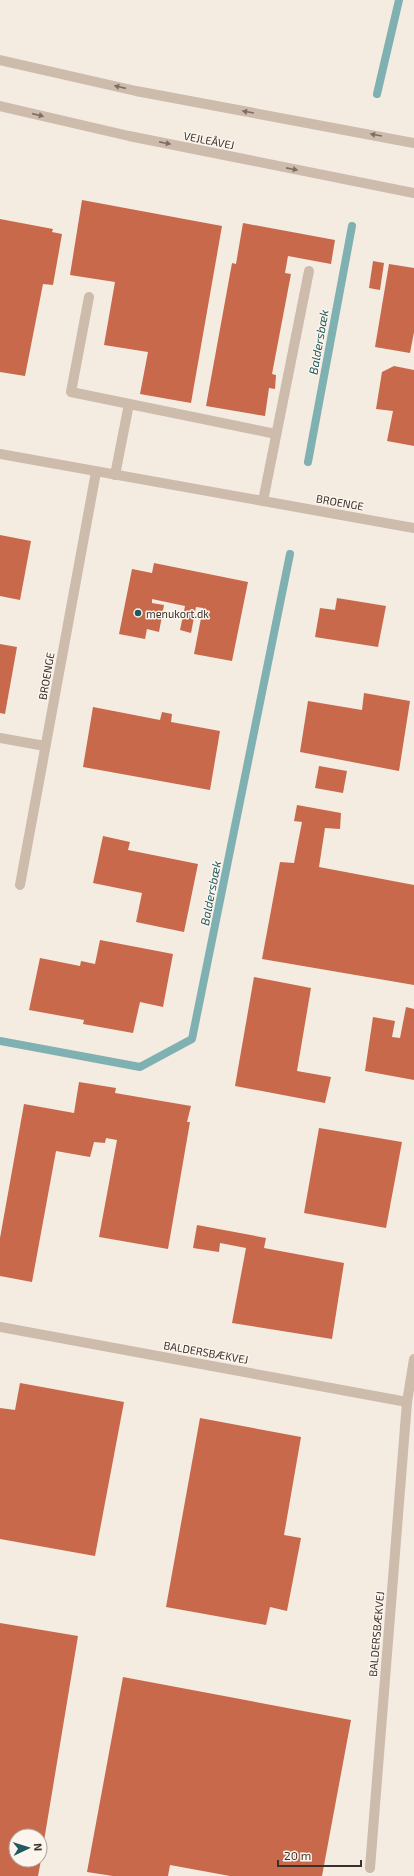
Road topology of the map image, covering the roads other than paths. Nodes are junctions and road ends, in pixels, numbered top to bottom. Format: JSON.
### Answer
{"nodes":[{"id":1,"x":0,"y":60,"type":"edge"},
{"id":2,"x":0,"y":106,"type":"edge"},
{"id":3,"x":414,"y":142,"type":"edge"},
{"id":4,"x":414,"y":193,"type":"edge"},
{"id":5,"x":309,"y":272,"type":"dead end"},
{"id":6,"x":89,"y":297,"type":"dead end"},
{"id":7,"x":129,"y":404,"type":"junction"},
{"id":8,"x":276,"y":434,"type":"junction"},
{"id":9,"x":0,"y":454,"type":"edge"},
{"id":10,"x":96,"y":472,"type":"junction"},
{"id":11,"x":115,"y":475,"type":"junction"},
{"id":12,"x":263,"y":501,"type":"junction"},
{"id":13,"x":414,"y":528,"type":"edge"},
{"id":14,"x":0,"y":738,"type":"edge"},
{"id":15,"x":45,"y":746,"type":"junction"},
{"id":16,"x":20,"y":884,"type":"dead end"},
{"id":17,"x":0,"y":1327,"type":"edge"},
{"id":18,"x":414,"y":1359,"type":"edge"},
{"id":19,"x":407,"y":1402,"type":"junction"},
{"id":20,"x":370,"y":1868,"type":"dead end"}],
"edges":[{"from":3,"to":1,"type":"street","one_way":true},
{"from":2,"to":4,"type":"street","name":"VEJLEÅVEJ","one_way":true},
{"from":5,"to":8,"type":"street"},
{"from":6,"to":7,"type":"street"},
{"from":7,"to":8,"type":"street"},
{"from":7,"to":11,"type":"street"},
{"from":8,"to":12,"type":"street"},
{"from":9,"to":10,"type":"street","name":"BROENGE"},
{"from":10,"to":11,"type":"street","name":"BROENGE"},
{"from":10,"to":15,"type":"street","name":"BROENGE"},
{"from":11,"to":12,"type":"street","name":"BROENGE"},
{"from":12,"to":13,"type":"street","name":"BROENGE"},
{"from":14,"to":15,"type":"street"},
{"from":15,"to":16,"type":"street","name":"BROENGE"},
{"from":17,"to":19,"type":"street","name":"BALDERSBÆKVEJ"},
{"from":18,"to":19,"type":"street","name":"BALDERSBÆKVEJ"},
{"from":19,"to":20,"type":"street","name":"BALDERSBÆKVEJ"}]}
